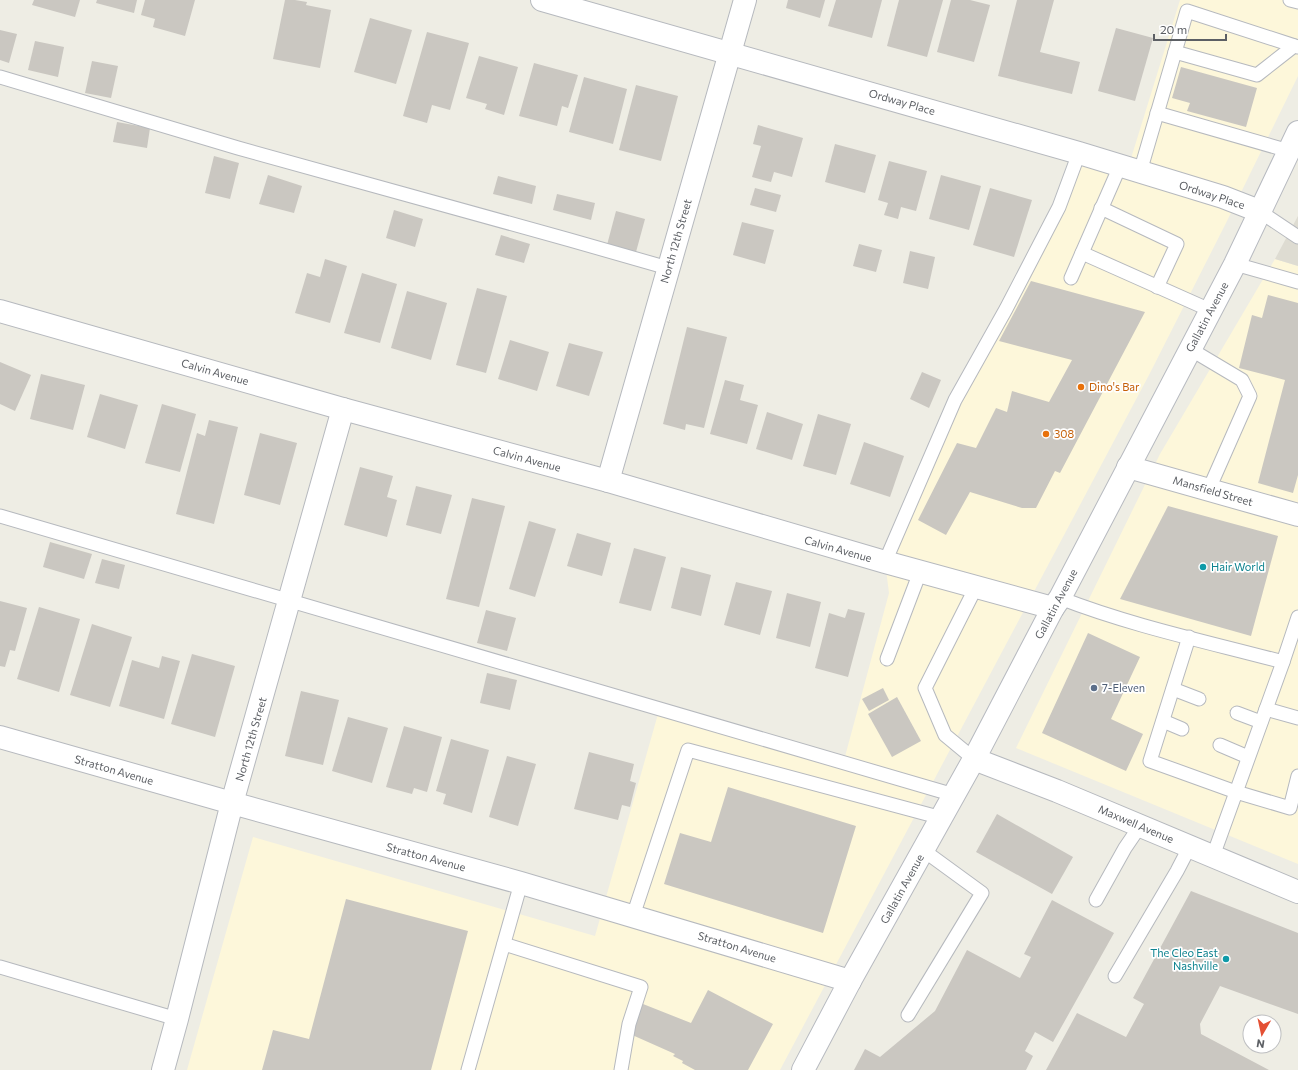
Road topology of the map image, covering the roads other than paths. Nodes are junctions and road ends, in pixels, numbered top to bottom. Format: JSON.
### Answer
{"nodes":[{"id":1,"x":542,"y":0,"type":"edge"},
{"id":2,"x":745,"y":0,"type":"edge"},
{"id":3,"x":1290,"y":0,"type":"edge"},
{"id":4,"x":1298,"y":2,"type":"edge"},
{"id":5,"x":1296,"y":46,"type":"edge"},
{"id":6,"x":1175,"y":52,"type":"junction"},
{"id":7,"x":729,"y":53,"type":"junction"},
{"id":8,"x":0,"y":77,"type":"edge"},
{"id":9,"x":1157,"y":113,"type":"junction"},
{"id":10,"x":1294,"y":142,"type":"edge"},
{"id":11,"x":1080,"y":154,"type":"junction"},
{"id":12,"x":1130,"y":169,"type":"junction"},
{"id":13,"x":1101,"y":208,"type":"junction"},
{"id":14,"x":1259,"y":211,"type":"junction"},
{"id":15,"x":1298,"y":237,"type":"edge"},
{"id":16,"x":1082,"y":253,"type":"junction"},
{"id":17,"x":1235,"y":264,"type":"junction"},
{"id":18,"x":668,"y":268,"type":"junction"},
{"id":19,"x":1071,"y":278,"type":"dead end"},
{"id":20,"x":1298,"y":282,"type":"edge"},
{"id":21,"x":1157,"y":287,"type":"junction"},
{"id":22,"x":1210,"y":310,"type":"junction"},
{"id":23,"x":0,"y":311,"type":"edge"},
{"id":24,"x":1190,"y":349,"type":"junction"},
{"id":25,"x":343,"y":409,"type":"junction"},
{"id":26,"x":1128,"y":467,"type":"junction"},
{"id":27,"x":608,"y":481,"type":"junction"},
{"id":28,"x":1209,"y":490,"type":"junction"},
{"id":29,"x":1298,"y":515,"type":"edge"},
{"id":30,"x":0,"y":516,"type":"edge"},
{"id":31,"x":885,"y":562,"type":"junction"},
{"id":32,"x":920,"y":572,"type":"junction"},
{"id":33,"x":976,"y":587,"type":"junction"},
{"id":34,"x":289,"y":600,"type":"junction"},
{"id":35,"x":1057,"y":603,"type":"junction"},
{"id":36,"x":1298,"y":617,"type":"edge"},
{"id":37,"x":1189,"y":637,"type":"junction"},
{"id":38,"x":887,"y":659,"type":"dead end"},
{"id":39,"x":1283,"y":662,"type":"junction"},
{"id":40,"x":1173,"y":689,"type":"junction"},
{"id":41,"x":1199,"y":699,"type":"dead end"},
{"id":42,"x":1266,"y":709,"type":"junction"},
{"id":43,"x":1237,"y":713,"type":"dead end"},
{"id":44,"x":1298,"y":718,"type":"edge"},
{"id":45,"x":1163,"y":721,"type":"junction"},
{"id":46,"x":1261,"y":722,"type":"junction"},
{"id":47,"x":1182,"y":729,"type":"dead end"},
{"id":48,"x":0,"y":737,"type":"edge"},
{"id":49,"x":1220,"y":745,"type":"dead end"},
{"id":50,"x":1248,"y":757,"type":"junction"},
{"id":51,"x":974,"y":760,"type":"junction"},
{"id":52,"x":1298,"y":776,"type":"edge"},
{"id":53,"x":1236,"y":792,"type":"junction"},
{"id":54,"x":954,"y":795,"type":"junction"},
{"id":55,"x":232,"y":804,"type":"junction"},
{"id":56,"x":942,"y":818,"type":"junction"},
{"id":57,"x":1140,"y":826,"type":"junction"},
{"id":58,"x":1190,"y":846,"type":"junction"},
{"id":59,"x":923,"y":850,"type":"junction"},
{"id":60,"x":1213,"y":856,"type":"junction"},
{"id":61,"x":520,"y":883,"type":"junction"},
{"id":62,"x":1298,"y":892,"type":"edge"},
{"id":63,"x":1096,"y":900,"type":"dead end"},
{"id":64,"x":633,"y":916,"type":"junction"},
{"id":65,"x":504,"y":944,"type":"junction"},
{"id":66,"x":0,"y":967,"type":"edge"},
{"id":67,"x":1115,"y":976,"type":"dead end"},
{"id":68,"x":850,"y":981,"type":"junction"},
{"id":69,"x":908,"y":1015,"type":"dead end"},
{"id":70,"x":177,"y":1019,"type":"junction"},
{"id":71,"x":163,"y":1070,"type":"edge"},
{"id":72,"x":468,"y":1070,"type":"edge"},
{"id":73,"x":622,"y":1070,"type":"edge"},
{"id":74,"x":803,"y":1070,"type":"edge"}],
"edges":[{"from":1,"to":7,"type":"street","name":"Ordway Place"},
{"from":2,"to":7,"type":"street","name":"North 12th Street"},
{"from":3,"to":4,"type":"lane"},
{"from":5,"to":6,"type":"lane"},
{"from":5,"to":6,"type":"lane"},
{"from":6,"to":9,"type":"lane"},
{"from":7,"to":11,"type":"street","name":"Ordway Place"},
{"from":7,"to":18,"type":"street","name":"North 12th Street"},
{"from":8,"to":18,"type":"lane"},
{"from":9,"to":10,"type":"lane"},
{"from":9,"to":12,"type":"lane"},
{"from":10,"to":14,"type":"street","name":"Gallatin Avenue"},
{"from":11,"to":12,"type":"street","name":"Ordway Place"},
{"from":11,"to":31,"type":"lane"},
{"from":12,"to":13,"type":"lane"},
{"from":12,"to":14,"type":"street","name":"Ordway Place"},
{"from":13,"to":16,"type":"lane"},
{"from":13,"to":21,"type":"lane"},
{"from":14,"to":15,"type":"lane"},
{"from":14,"to":17,"type":"street","name":"Gallatin Avenue"},
{"from":16,"to":19,"type":"lane"},
{"from":16,"to":21,"type":"lane"},
{"from":17,"to":20,"type":"lane"},
{"from":17,"to":22,"type":"street","name":"Gallatin Avenue"},
{"from":18,"to":27,"type":"street","name":"North 12th Street"},
{"from":21,"to":22,"type":"lane"},
{"from":22,"to":24,"type":"street","name":"Gallatin Avenue"},
{"from":23,"to":25,"type":"street","name":"Calvin Avenue"},
{"from":24,"to":26,"type":"street","name":"Gallatin Avenue"},
{"from":24,"to":28,"type":"lane"},
{"from":25,"to":27,"type":"street","name":"Calvin Avenue"},
{"from":25,"to":34,"type":"street","name":"North 12th Street"},
{"from":26,"to":28,"type":"street","name":"Mansfield Street"},
{"from":26,"to":35,"type":"street","name":"Gallatin Avenue"},
{"from":27,"to":31,"type":"street","name":"Calvin Avenue"},
{"from":28,"to":29,"type":"street","name":"Mansfield Street"},
{"from":30,"to":34,"type":"lane"},
{"from":31,"to":32,"type":"street","name":"Calvin Avenue"},
{"from":32,"to":33,"type":"street","name":"Calvin Avenue"},
{"from":32,"to":38,"type":"lane"},
{"from":33,"to":35,"type":"street","name":"Calvin Avenue"},
{"from":33,"to":51,"type":"lane"},
{"from":34,"to":54,"type":"lane"},
{"from":34,"to":55,"type":"street","name":"North 12th Street"},
{"from":35,"to":37,"type":"lane"},
{"from":35,"to":51,"type":"street","name":"Gallatin Avenue"},
{"from":36,"to":39,"type":"lane"},
{"from":37,"to":39,"type":"lane"},
{"from":37,"to":40,"type":"lane"},
{"from":39,"to":42,"type":"lane"},
{"from":40,"to":41,"type":"lane"},
{"from":40,"to":45,"type":"lane"},
{"from":42,"to":44,"type":"lane"},
{"from":42,"to":46,"type":"lane"},
{"from":43,"to":46,"type":"lane"},
{"from":45,"to":47,"type":"lane"},
{"from":45,"to":53,"type":"lane"},
{"from":46,"to":50,"type":"lane"},
{"from":48,"to":55,"type":"street","name":"Stratton Avenue"},
{"from":49,"to":50,"type":"lane"},
{"from":50,"to":53,"type":"lane"},
{"from":51,"to":54,"type":"street","name":"Gallatin Avenue"},
{"from":51,"to":57,"type":"street","name":"Maxwell Avenue"},
{"from":52,"to":53,"type":"lane"},
{"from":53,"to":60,"type":"lane"},
{"from":54,"to":56,"type":"street","name":"Gallatin Avenue"},
{"from":55,"to":61,"type":"street","name":"Stratton Avenue"},
{"from":55,"to":70,"type":"street","name":"North 12th Street"},
{"from":56,"to":59,"type":"street","name":"Gallatin Avenue"},
{"from":56,"to":64,"type":"lane"},
{"from":57,"to":58,"type":"street","name":"Maxwell Avenue"},
{"from":57,"to":63,"type":"lane"},
{"from":58,"to":60,"type":"street","name":"Maxwell Avenue"},
{"from":58,"to":67,"type":"lane"},
{"from":59,"to":68,"type":"street","name":"Gallatin Avenue"},
{"from":59,"to":69,"type":"lane"},
{"from":60,"to":62,"type":"street","name":"Maxwell Avenue"},
{"from":61,"to":64,"type":"street","name":"Stratton Avenue"},
{"from":61,"to":65,"type":"lane"},
{"from":64,"to":68,"type":"street","name":"Stratton Avenue"},
{"from":65,"to":72,"type":"lane"},
{"from":65,"to":73,"type":"lane"},
{"from":66,"to":70,"type":"lane"},
{"from":68,"to":74,"type":"street","name":"Gallatin Avenue"},
{"from":70,"to":71,"type":"street","name":"North 12th Street"}]}
